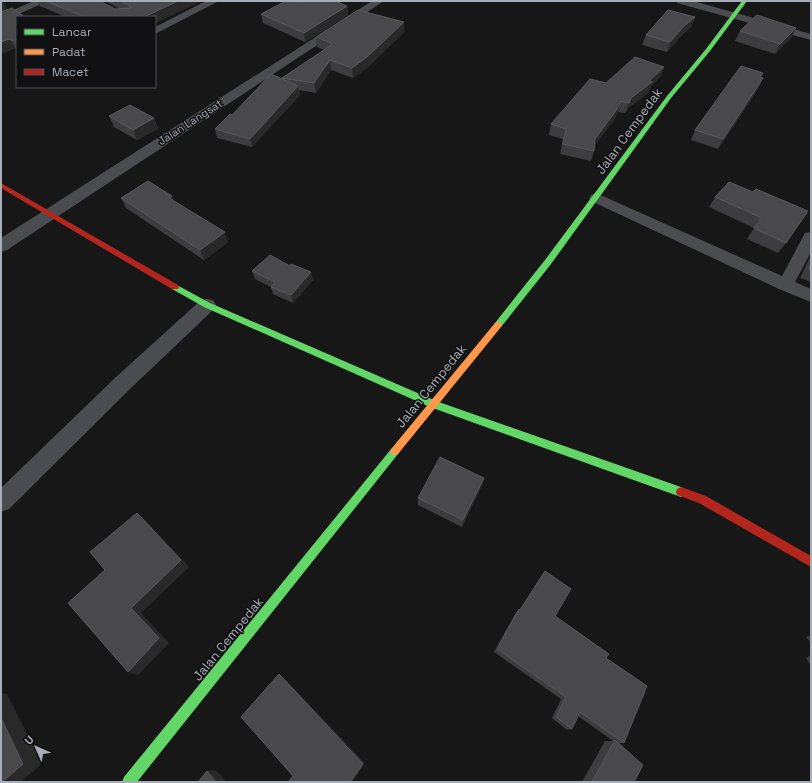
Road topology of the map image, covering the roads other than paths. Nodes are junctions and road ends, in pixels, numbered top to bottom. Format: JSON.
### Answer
{"nodes":[{"id":1,"x":43,"y":1,"type":"edge"},
{"id":2,"x":214,"y":1,"type":"edge"},
{"id":3,"x":380,"y":1,"type":"edge"},
{"id":4,"x":681,"y":1,"type":"edge"},
{"id":5,"x":745,"y":1,"type":"edge"},
{"id":6,"x":734,"y":15,"type":"junction"},
{"id":7,"x":1,"y":19,"type":"edge"},
{"id":8,"x":156,"y":30,"type":"edge"},
{"id":9,"x":811,"y":37,"type":"edge"},
{"id":10,"x":1,"y":185,"type":"edge"},
{"id":11,"x":596,"y":198,"type":"junction"},
{"id":12,"x":51,"y":213,"type":"junction"},
{"id":13,"x":811,"y":237,"type":"edge"},
{"id":14,"x":1,"y":246,"type":"edge"},
{"id":15,"x":785,"y":285,"type":"junction"},
{"id":16,"x":811,"y":296,"type":"edge"},
{"id":17,"x":207,"y":305,"type":"junction"},
{"id":18,"x":433,"y":404,"type":"junction"},
{"id":19,"x":1,"y":502,"type":"edge"},
{"id":20,"x":811,"y":562,"type":"edge"},
{"id":21,"x":129,"y":782,"type":"edge"}],
"edges":[{"from":1,"to":7,"type":"street"},
{"from":2,"to":8,"type":"street"},
{"from":3,"to":12,"type":"street","name":"Jalan Langsat"},
{"from":4,"to":6,"type":"street"},
{"from":5,"to":6,"type":"street","name":"Jalan Cempedak"},
{"from":6,"to":9,"type":"street"},
{"from":6,"to":11,"type":"street","name":"Jalan Cempedak"},
{"from":10,"to":12,"type":"street"},
{"from":11,"to":15,"type":"street"},
{"from":11,"to":18,"type":"street","name":"Jalan Cempedak"},
{"from":12,"to":14,"type":"street","name":"Jalan Langsat"},
{"from":12,"to":17,"type":"street"},
{"from":13,"to":15,"type":"street"},
{"from":15,"to":16,"type":"street"},
{"from":17,"to":18,"type":"street"},
{"from":17,"to":19,"type":"street"},
{"from":18,"to":20,"type":"street"},
{"from":18,"to":21,"type":"street","name":"Jalan Cempedak"}]}
